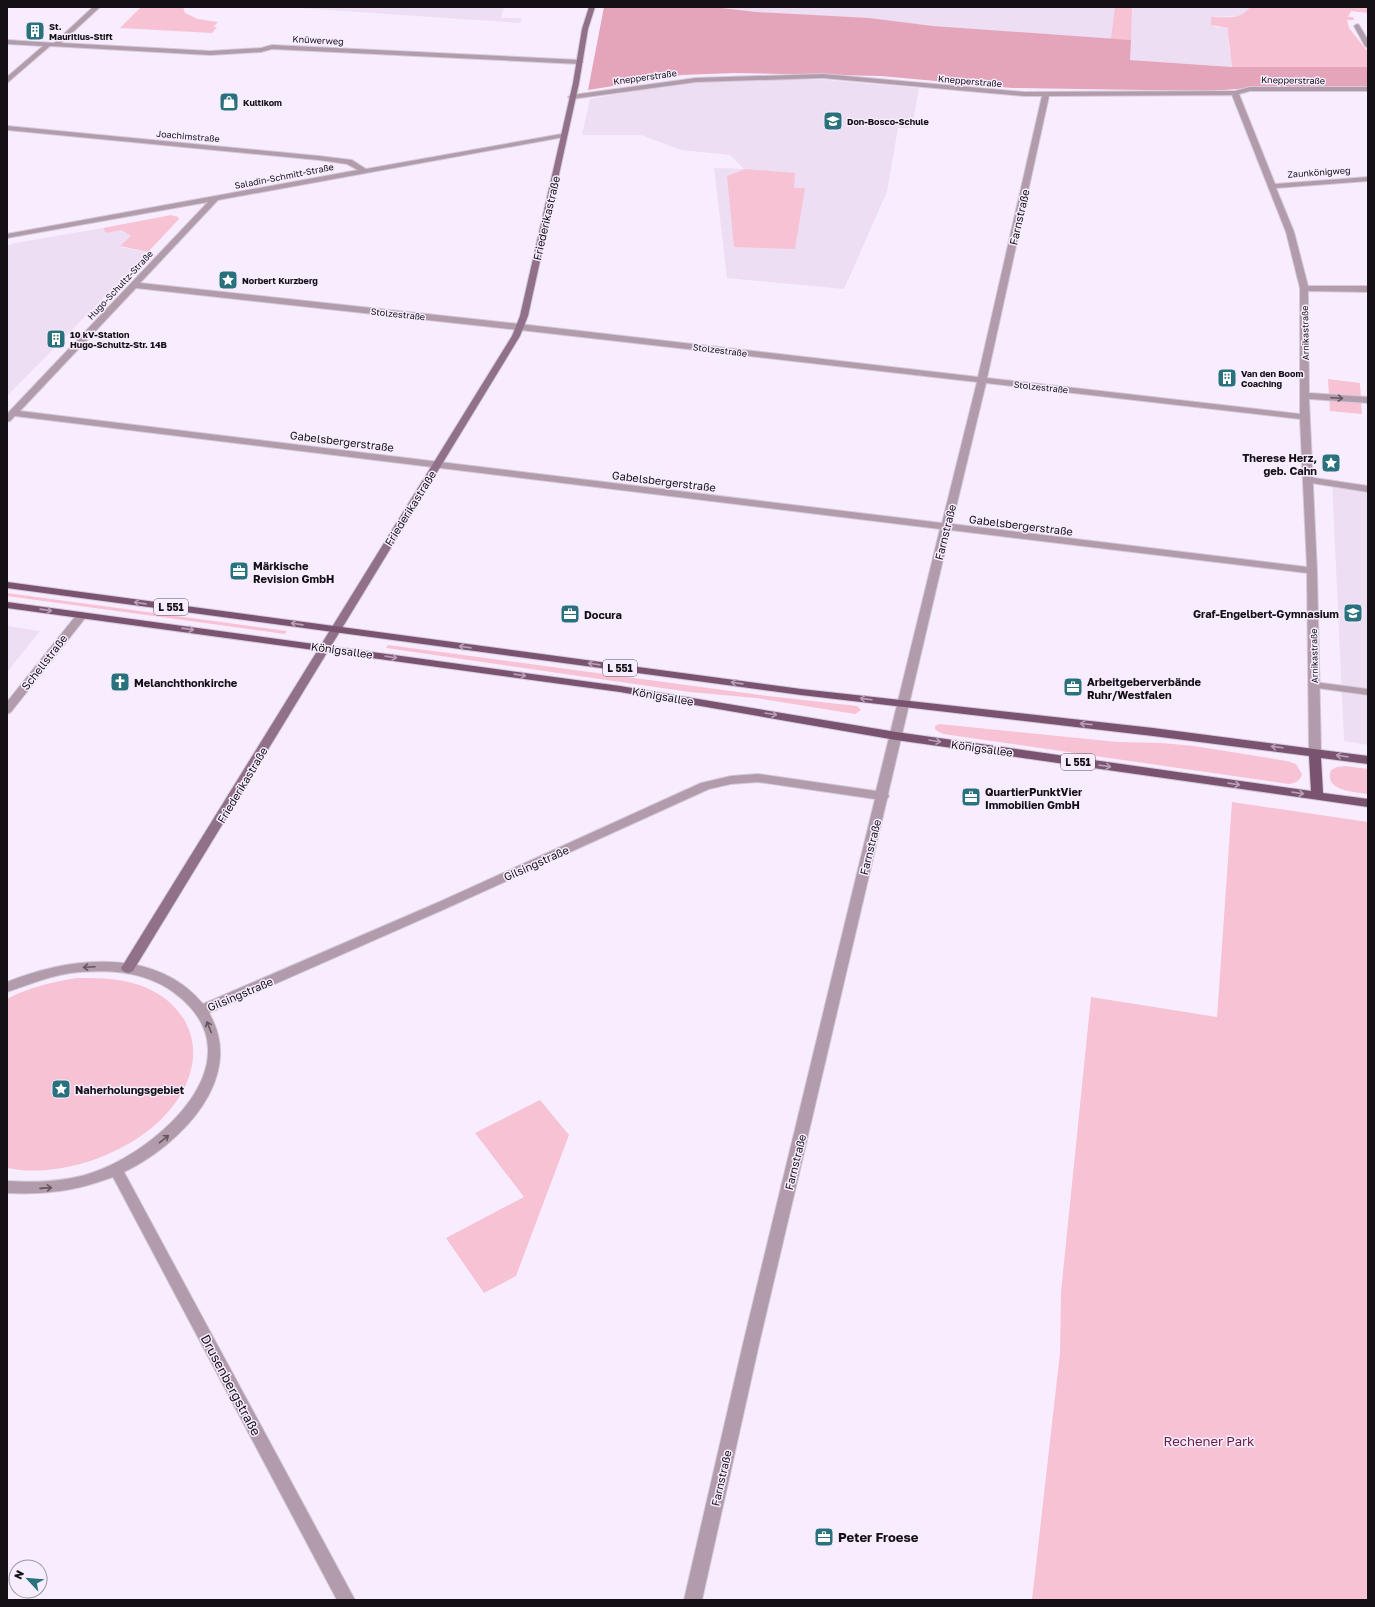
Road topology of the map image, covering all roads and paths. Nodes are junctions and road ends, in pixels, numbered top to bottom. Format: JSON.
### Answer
{"nodes":[{"id":1,"x":97,"y":7,"type":"edge"},
{"id":2,"x":592,"y":7,"type":"edge"},
{"id":3,"x":1357,"y":26,"type":"dead end"},
{"id":4,"x":7,"y":42,"type":"edge"},
{"id":5,"x":52,"y":44,"type":"junction"},
{"id":6,"x":1368,"y":46,"type":"edge"},
{"id":7,"x":580,"y":62,"type":"junction"},
{"id":8,"x":7,"y":81,"type":"edge"},
{"id":9,"x":1368,"y":89,"type":"edge"},
{"id":10,"x":1235,"y":93,"type":"junction"},
{"id":11,"x":1046,"y":94,"type":"junction"},
{"id":12,"x":572,"y":97,"type":"junction"},
{"id":13,"x":7,"y":128,"type":"edge"},
{"id":14,"x":564,"y":135,"type":"junction"},
{"id":15,"x":364,"y":171,"type":"junction"},
{"id":16,"x":1368,"y":179,"type":"edge"},
{"id":17,"x":1272,"y":186,"type":"junction"},
{"id":18,"x":215,"y":199,"type":"junction"},
{"id":19,"x":7,"y":236,"type":"edge"},
{"id":20,"x":134,"y":285,"type":"junction"},
{"id":21,"x":1304,"y":288,"type":"junction"},
{"id":22,"x":1368,"y":289,"type":"edge"},
{"id":23,"x":520,"y":327,"type":"junction"},
{"id":24,"x":982,"y":381,"type":"junction"},
{"id":25,"x":1306,"y":396,"type":"junction"},
{"id":26,"x":1368,"y":400,"type":"edge"},
{"id":27,"x":10,"y":416,"type":"edge"},
{"id":28,"x":1306,"y":417,"type":"junction"},
{"id":29,"x":437,"y":465,"type":"junction"},
{"id":30,"x":1308,"y":480,"type":"junction"},
{"id":31,"x":1368,"y":489,"type":"edge"},
{"id":32,"x":946,"y":528,"type":"junction"},
{"id":33,"x":1312,"y":571,"type":"junction"},
{"id":34,"x":7,"y":585,"type":"edge"},
{"id":35,"x":7,"y":605,"type":"edge"},
{"id":36,"x":82,"y":615,"type":"junction"},
{"id":37,"x":335,"y":629,"type":"junction"},
{"id":38,"x":324,"y":648,"type":"junction"},
{"id":39,"x":1314,"y":685,"type":"junction"},
{"id":40,"x":1368,"y":692,"type":"edge"},
{"id":41,"x":904,"y":704,"type":"junction"},
{"id":42,"x":7,"y":710,"type":"edge"},
{"id":43,"x":896,"y":736,"type":"junction"},
{"id":44,"x":1315,"y":752,"type":"junction"},
{"id":45,"x":1368,"y":760,"type":"edge"},
{"id":46,"x":883,"y":796,"type":"junction"},
{"id":47,"x":1317,"y":796,"type":"junction"},
{"id":48,"x":1368,"y":803,"type":"edge"},
{"id":49,"x":128,"y":968,"type":"junction"},
{"id":50,"x":7,"y":987,"type":"edge"},
{"id":51,"x":202,"y":1010,"type":"junction"},
{"id":52,"x":116,"y":1170,"type":"junction"},
{"id":53,"x":7,"y":1187,"type":"edge"},
{"id":54,"x":346,"y":1600,"type":"edge"},
{"id":55,"x":693,"y":1600,"type":"edge"}],
"edges":[{"from":1,"to":5,"type":"street"},
{"from":2,"to":7,"type":"street","name":"Friederikastraße"},
{"from":3,"to":6,"type":"street"},
{"from":4,"to":5,"type":"street","name":"Knüwerweg"},
{"from":5,"to":7,"type":"street","name":"Knüwerweg"},
{"from":5,"to":8,"type":"street"},
{"from":7,"to":12,"type":"street","name":"Friederikastraße"},
{"from":9,"to":10,"type":"street","name":"Knepperstraße"},
{"from":10,"to":11,"type":"street","name":"Knepperstraße"},
{"from":10,"to":17,"type":"street","name":"Arnikastraße"},
{"from":11,"to":12,"type":"street","name":"Knepperstraße"},
{"from":11,"to":24,"type":"street","name":"Farnstraße"},
{"from":12,"to":14,"type":"street","name":"Friederikastraße"},
{"from":13,"to":15,"type":"street","name":"Joachimstraße"},
{"from":14,"to":15,"type":"street","name":"Saladin-Schmitt-Straße"},
{"from":14,"to":23,"type":"street","name":"Friederikastraße"},
{"from":15,"to":18,"type":"street","name":"Saladin-Schmitt-Straße"},
{"from":16,"to":17,"type":"street","name":"Zaunkönigweg"},
{"from":17,"to":21,"type":"street","name":"Arnikastraße"},
{"from":18,"to":19,"type":"street","name":"Saladin-Schmitt-Straße"},
{"from":18,"to":20,"type":"street","name":"Hugo-Schultz-Straße"},
{"from":20,"to":23,"type":"street","name":"Stolzestraße"},
{"from":20,"to":27,"type":"street","name":"Hugo-Schultz-Straße"},
{"from":21,"to":22,"type":"street"},
{"from":21,"to":25,"type":"street","name":"Arnikastraße"},
{"from":23,"to":24,"type":"street","name":"Stolzestraße"},
{"from":23,"to":29,"type":"street","name":"Friederikastraße"},
{"from":24,"to":28,"type":"street","name":"Stolzestraße"},
{"from":24,"to":32,"type":"street","name":"Farnstraße"},
{"from":25,"to":26,"type":"street","one_way":true},
{"from":25,"to":28,"type":"street","name":"Arnikastraße"},
{"from":27,"to":29,"type":"street","name":"Gabelsbergerstraße"},
{"from":28,"to":30,"type":"street","name":"Arnikastraße"},
{"from":29,"to":32,"type":"street","name":"Gabelsbergerstraße"},
{"from":29,"to":37,"type":"street","name":"Friederikastraße"},
{"from":30,"to":31,"type":"street"},
{"from":30,"to":33,"type":"street","name":"Arnikastraße"},
{"from":32,"to":33,"type":"street","name":"Gabelsbergerstraße"},
{"from":32,"to":41,"type":"street","name":"Farnstraße"},
{"from":33,"to":39,"type":"street","name":"Arnikastraße"},
{"from":37,"to":34,"type":"main road","name":"Königsallee","number":"L 551","one_way":true},
{"from":35,"to":36,"type":"main road","name":"Königsallee","number":"L 551","one_way":true},
{"from":36,"to":38,"type":"main road","name":"Königsallee","number":"L 551","one_way":true},
{"from":36,"to":42,"type":"street","name":"Schellstraße"},
{"from":37,"to":38,"type":"street","name":"Friederikastraße"},
{"from":41,"to":37,"type":"main road","name":"Königsallee","number":"L 551","one_way":true},
{"from":38,"to":43,"type":"main road","name":"Königsallee","number":"L 551","one_way":true},
{"from":38,"to":49,"type":"street","name":"Friederikastraße"},
{"from":39,"to":40,"type":"street"},
{"from":39,"to":44,"type":"street","name":"Arnikastraße"},
{"from":41,"to":43,"type":"street","name":"Farnstraße"},
{"from":44,"to":41,"type":"main road","name":"Königsallee","number":"L 551","one_way":true},
{"from":43,"to":46,"type":"street","name":"Farnstraße"},
{"from":43,"to":47,"type":"main road","name":"Königsallee","number":"L 551","one_way":true},
{"from":45,"to":44,"type":"main road","name":"Königsallee","number":"L 551","one_way":true},
{"from":44,"to":47,"type":"main road"},
{"from":46,"to":51,"type":"street","name":"Gilsingstraße"},
{"from":46,"to":55,"type":"street","name":"Farnstraße"},
{"from":47,"to":48,"type":"main road","name":"Königsallee","number":"L 551"},
{"from":49,"to":50,"type":"street","one_way":true},
{"from":49,"to":51,"type":"street"},
{"from":52,"to":51,"type":"street","one_way":true},
{"from":53,"to":52,"type":"street","one_way":true},
{"from":52,"to":54,"type":"street","name":"Drusenbergstraße"}]}
